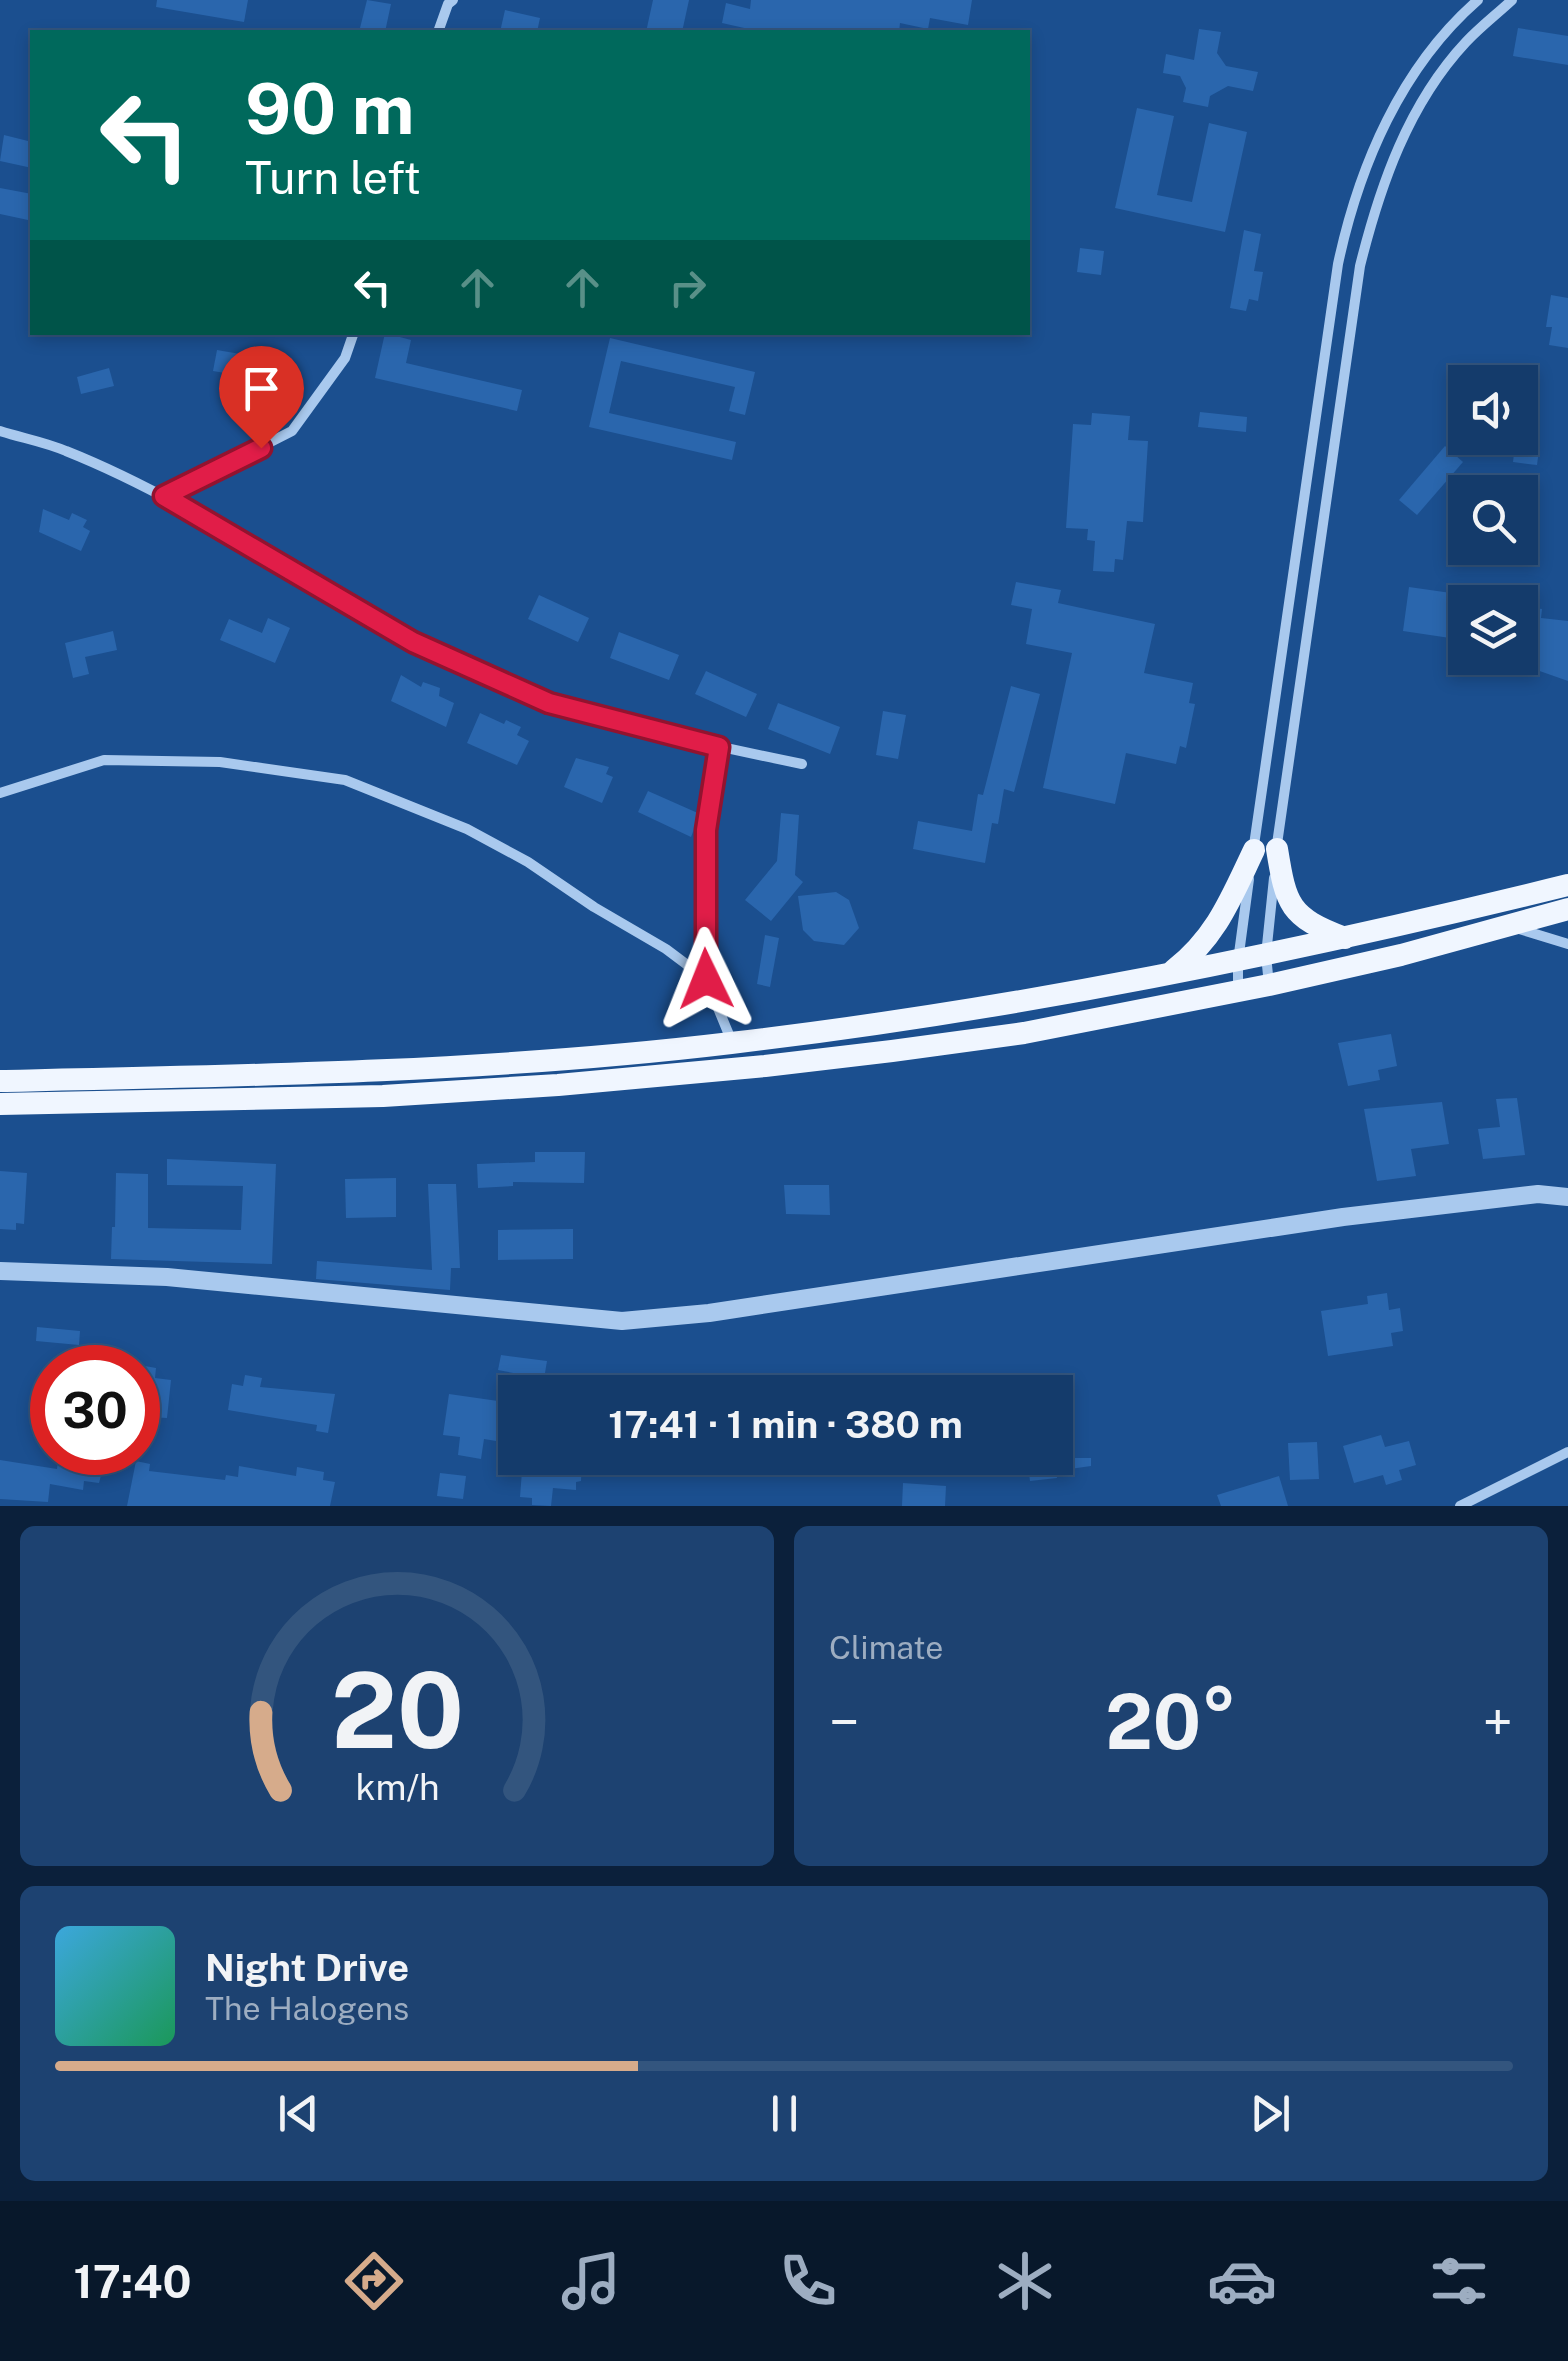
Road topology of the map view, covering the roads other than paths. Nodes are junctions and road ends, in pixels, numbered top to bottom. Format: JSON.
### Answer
{"nodes":[{"id":1,"x":453,"y":0,"type":"edge"},
{"id":2,"x":1478,"y":0,"type":"edge"},
{"id":3,"x":1512,"y":0,"type":"edge"},
{"id":4,"x":439,"y":30,"type":"edge"},
{"id":5,"x":353,"y":335,"type":"edge"},
{"id":6,"x":0,"y":432,"type":"edge"},
{"id":7,"x":164,"y":496,"type":"junction"},
{"id":8,"x":719,"y":747,"type":"junction"},
{"id":9,"x":802,"y":764,"type":"dead end"},
{"id":10,"x":0,"y":793,"type":"edge"},
{"id":11,"x":1265,"y":849,"type":"junction"},
{"id":12,"x":1568,"y":885,"type":"edge"},
{"id":13,"x":1568,"y":909,"type":"edge"},
{"id":14,"x":1506,"y":925,"type":"junction"},
{"id":15,"x":1344,"y":938,"type":"junction"},
{"id":16,"x":1568,"y":944,"type":"edge"},
{"id":17,"x":1266,"y":955,"type":"junction"},
{"id":18,"x":1238,"y":961,"type":"junction"},
{"id":19,"x":1169,"y":974,"type":"junction"},
{"id":20,"x":706,"y":979,"type":"junction"},
{"id":21,"x":1269,"y":985,"type":"junction"},
{"id":22,"x":1238,"y":991,"type":"junction"},
{"id":23,"x":732,"y":1043,"type":"junction"},
{"id":24,"x":0,"y":1081,"type":"edge"},
{"id":25,"x":0,"y":1104,"type":"edge"},
{"id":26,"x":1568,"y":1197,"type":"edge"},
{"id":27,"x":0,"y":1270,"type":"edge"},
{"id":28,"x":1568,"y":1452,"type":"edge"},
{"id":29,"x":1460,"y":1506,"type":"edge"}],
"edges":[{"from":1,"to":4,"type":"street"},
{"from":2,"to":11,"type":"street"},
{"from":3,"to":11,"type":"street"},
{"from":5,"to":7,"type":"street"},
{"from":6,"to":7,"type":"street"},
{"from":7,"to":8,"type":"street"},
{"from":8,"to":9,"type":"street"},
{"from":8,"to":20,"type":"street"},
{"from":10,"to":20,"type":"street"},
{"from":11,"to":15,"type":"main road"},
{"from":11,"to":17,"type":"street"},
{"from":11,"to":18,"type":"street"},
{"from":11,"to":19,"type":"main road"},
{"from":12,"to":15,"type":"main road"},
{"from":13,"to":14,"type":"main road"},
{"from":14,"to":16,"type":"street"},
{"from":14,"to":21,"type":"main road"},
{"from":15,"to":17,"type":"main road"},
{"from":17,"to":18,"type":"main road"},
{"from":17,"to":21,"type":"street"},
{"from":18,"to":19,"type":"main road"},
{"from":18,"to":22,"type":"street"},
{"from":19,"to":23,"type":"main road"},
{"from":20,"to":23,"type":"street"},
{"from":21,"to":22,"type":"main road"},
{"from":22,"to":25,"type":"main road"},
{"from":23,"to":24,"type":"main road"},
{"from":26,"to":27,"type":"street"},
{"from":28,"to":29,"type":"street"}]}
